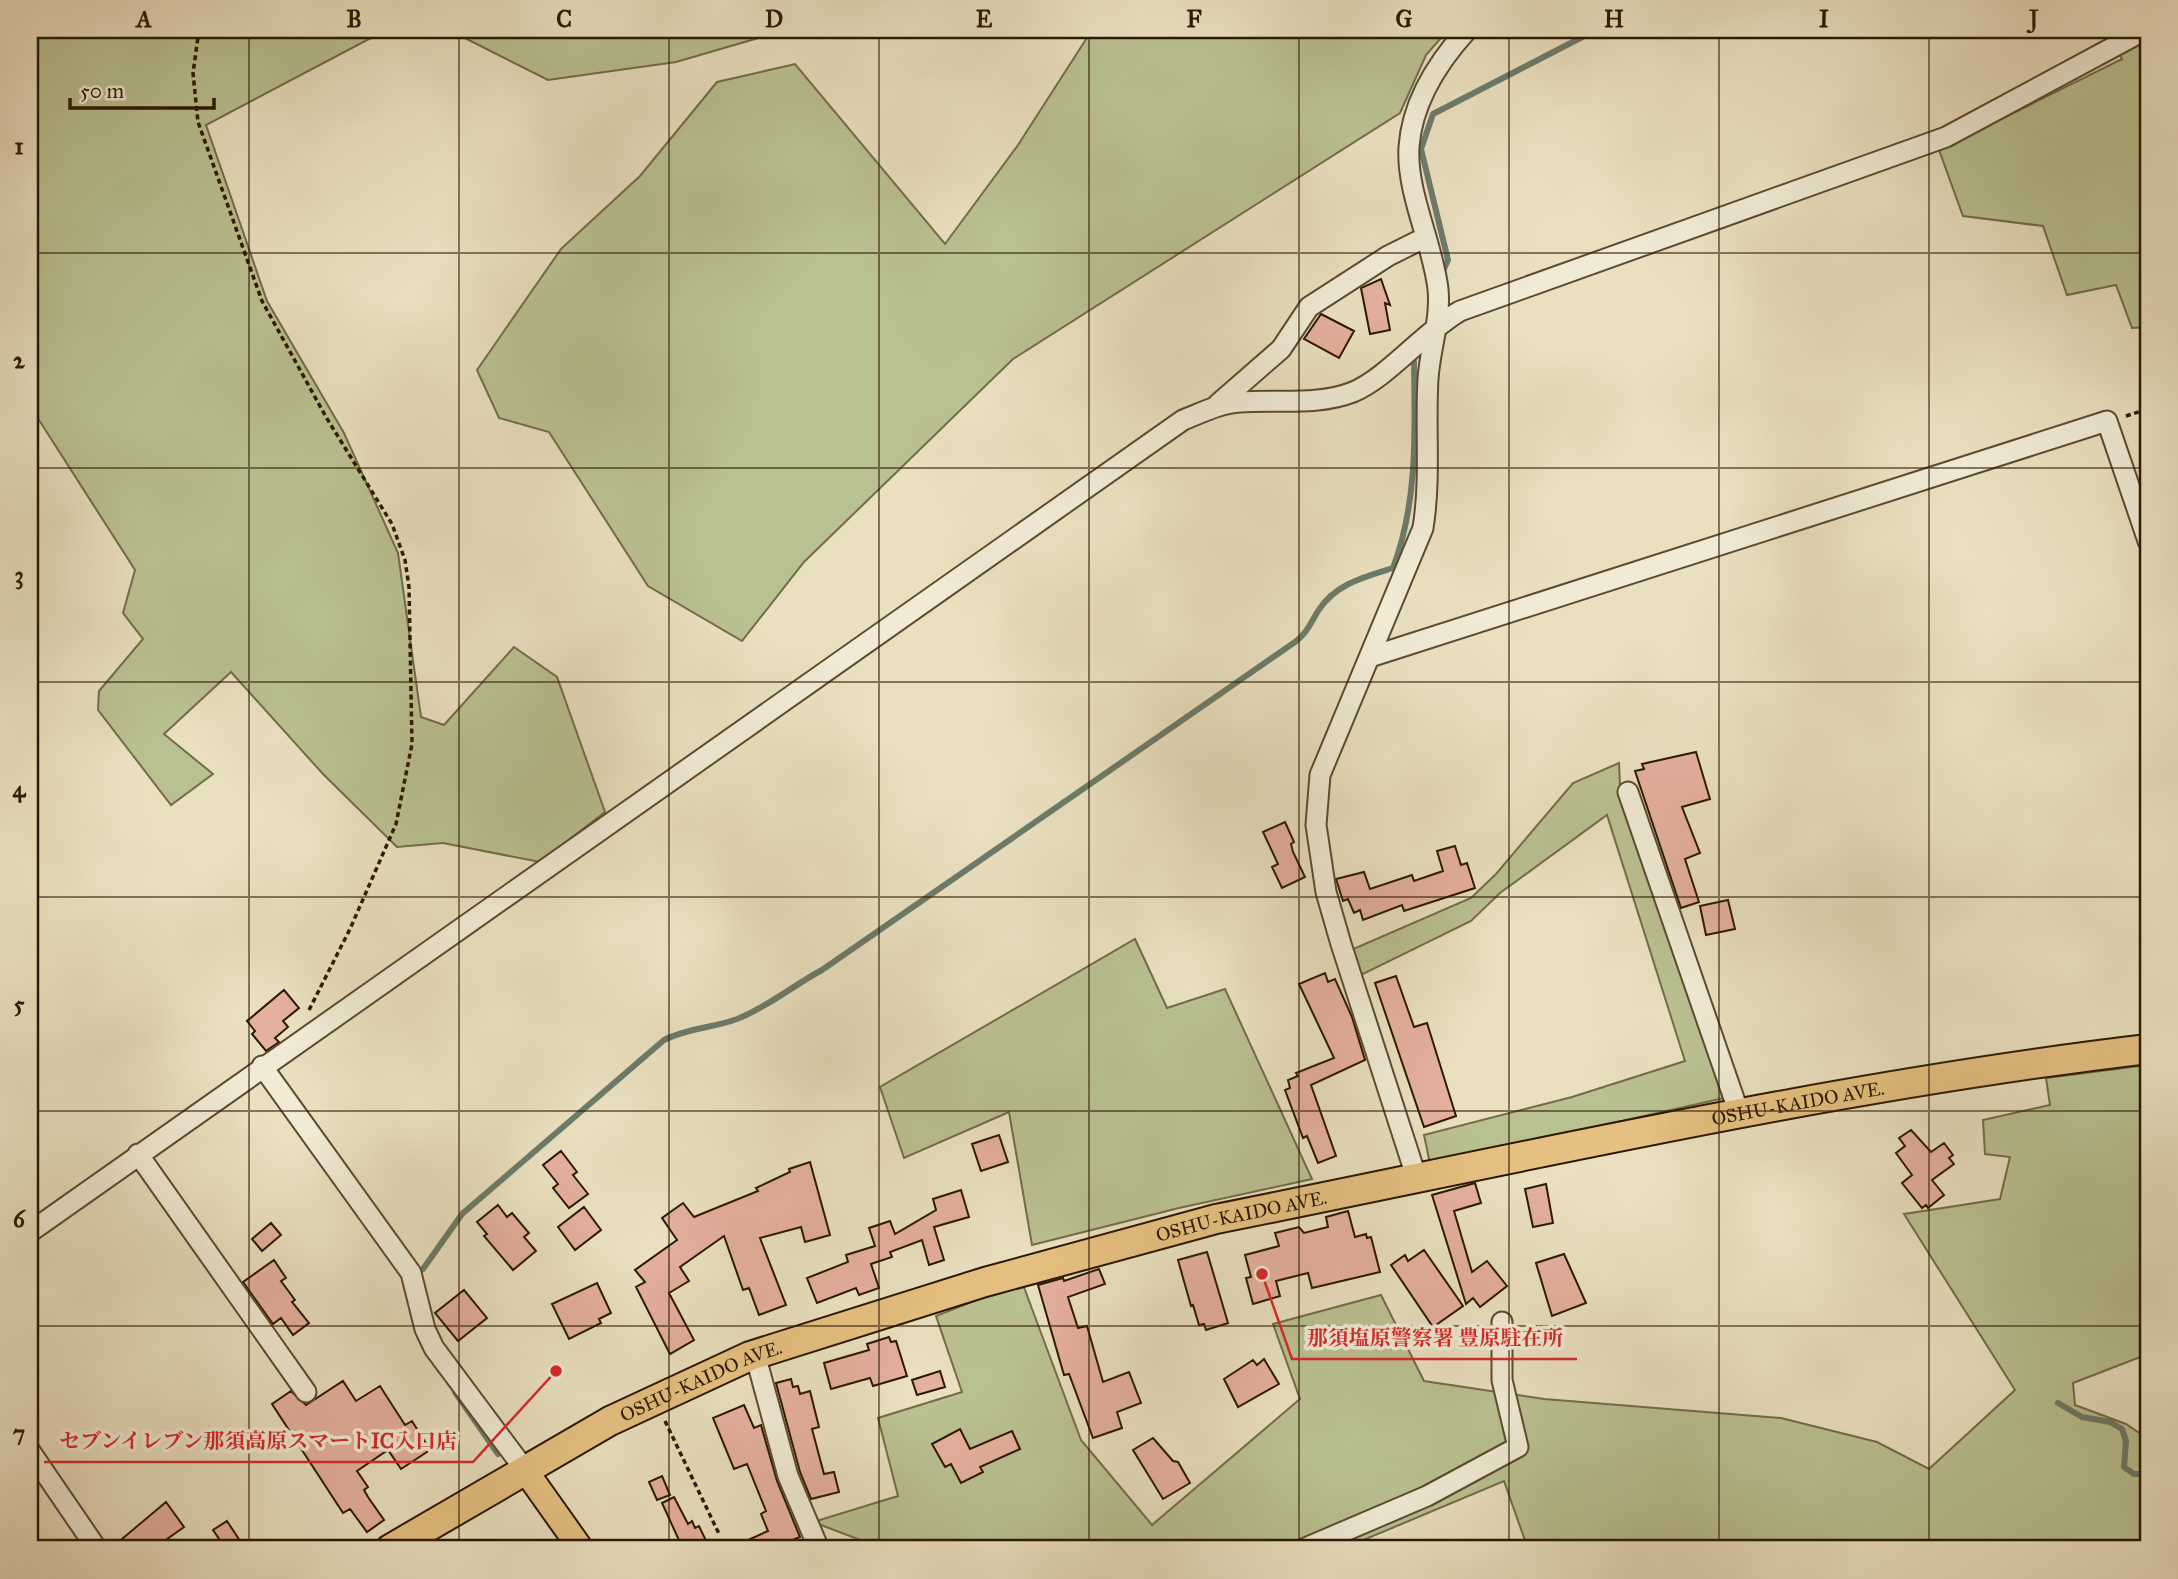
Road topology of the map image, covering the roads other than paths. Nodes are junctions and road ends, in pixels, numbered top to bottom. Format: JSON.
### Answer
{"nodes":[{"id":1,"x":1467,"y":30,"type":"edge"},
{"id":2,"x":2145,"y":30,"type":"edge"},
{"id":3,"x":1426,"y":237,"type":"junction"},
{"id":4,"x":1438,"y":324,"type":"junction"},
{"id":5,"x":1215,"y":407,"type":"junction"},
{"id":6,"x":2148,"y":541,"type":"edge"},
{"id":7,"x":1370,"y":657,"type":"junction"},
{"id":8,"x":1628,"y":792,"type":"dead end"},
{"id":9,"x":2148,"y":1049,"type":"edge"},
{"id":10,"x":262,"y":1066,"type":"junction"},
{"id":11,"x":1739,"y":1113,"type":"junction"},
{"id":12,"x":138,"y":1154,"type":"junction"},
{"id":13,"x":1416,"y":1179,"type":"junction"},
{"id":14,"x":30,"y":1232,"type":"edge"},
{"id":15,"x":1502,"y":1322,"type":"dead end"},
{"id":16,"x":755,"y":1354,"type":"junction"},
{"id":17,"x":306,"y":1392,"type":"dead end"},
{"id":18,"x":30,"y":1451,"type":"edge"},
{"id":19,"x":525,"y":1470,"type":"junction"},
{"id":20,"x":96,"y":1549,"type":"edge"},
{"id":21,"x":390,"y":1549,"type":"edge"},
{"id":22,"x":581,"y":1549,"type":"edge"},
{"id":23,"x":819,"y":1549,"type":"edge"},
{"id":24,"x":1303,"y":1549,"type":"edge"}],
"edges":[{"from":1,"to":3,"type":"street"},
{"from":2,"to":4,"type":"street"},
{"from":3,"to":4,"type":"street"},
{"from":3,"to":5,"type":"street"},
{"from":4,"to":5,"type":"street"},
{"from":4,"to":7,"type":"street"},
{"from":5,"to":10,"type":"street"},
{"from":6,"to":7,"type":"street"},
{"from":7,"to":13,"type":"street"},
{"from":8,"to":11,"type":"street"},
{"from":9,"to":11,"type":"highway","name":"OSHU-KAIDO AVE."},
{"from":10,"to":12,"type":"street"},
{"from":10,"to":19,"type":"street"},
{"from":11,"to":13,"type":"highway","name":"OSHU-KAIDO AVE."},
{"from":12,"to":14,"type":"street"},
{"from":12,"to":17,"type":"street"},
{"from":13,"to":16,"type":"highway","name":"OSHU-KAIDO AVE."},
{"from":15,"to":24,"type":"street"},
{"from":16,"to":19,"type":"highway","name":"OSHU-KAIDO AVE."},
{"from":16,"to":23,"type":"street"},
{"from":18,"to":20,"type":"street"},
{"from":19,"to":21,"type":"highway","name":"OSHU-KAIDO AVE."},
{"from":19,"to":22,"type":"main road"}]}
